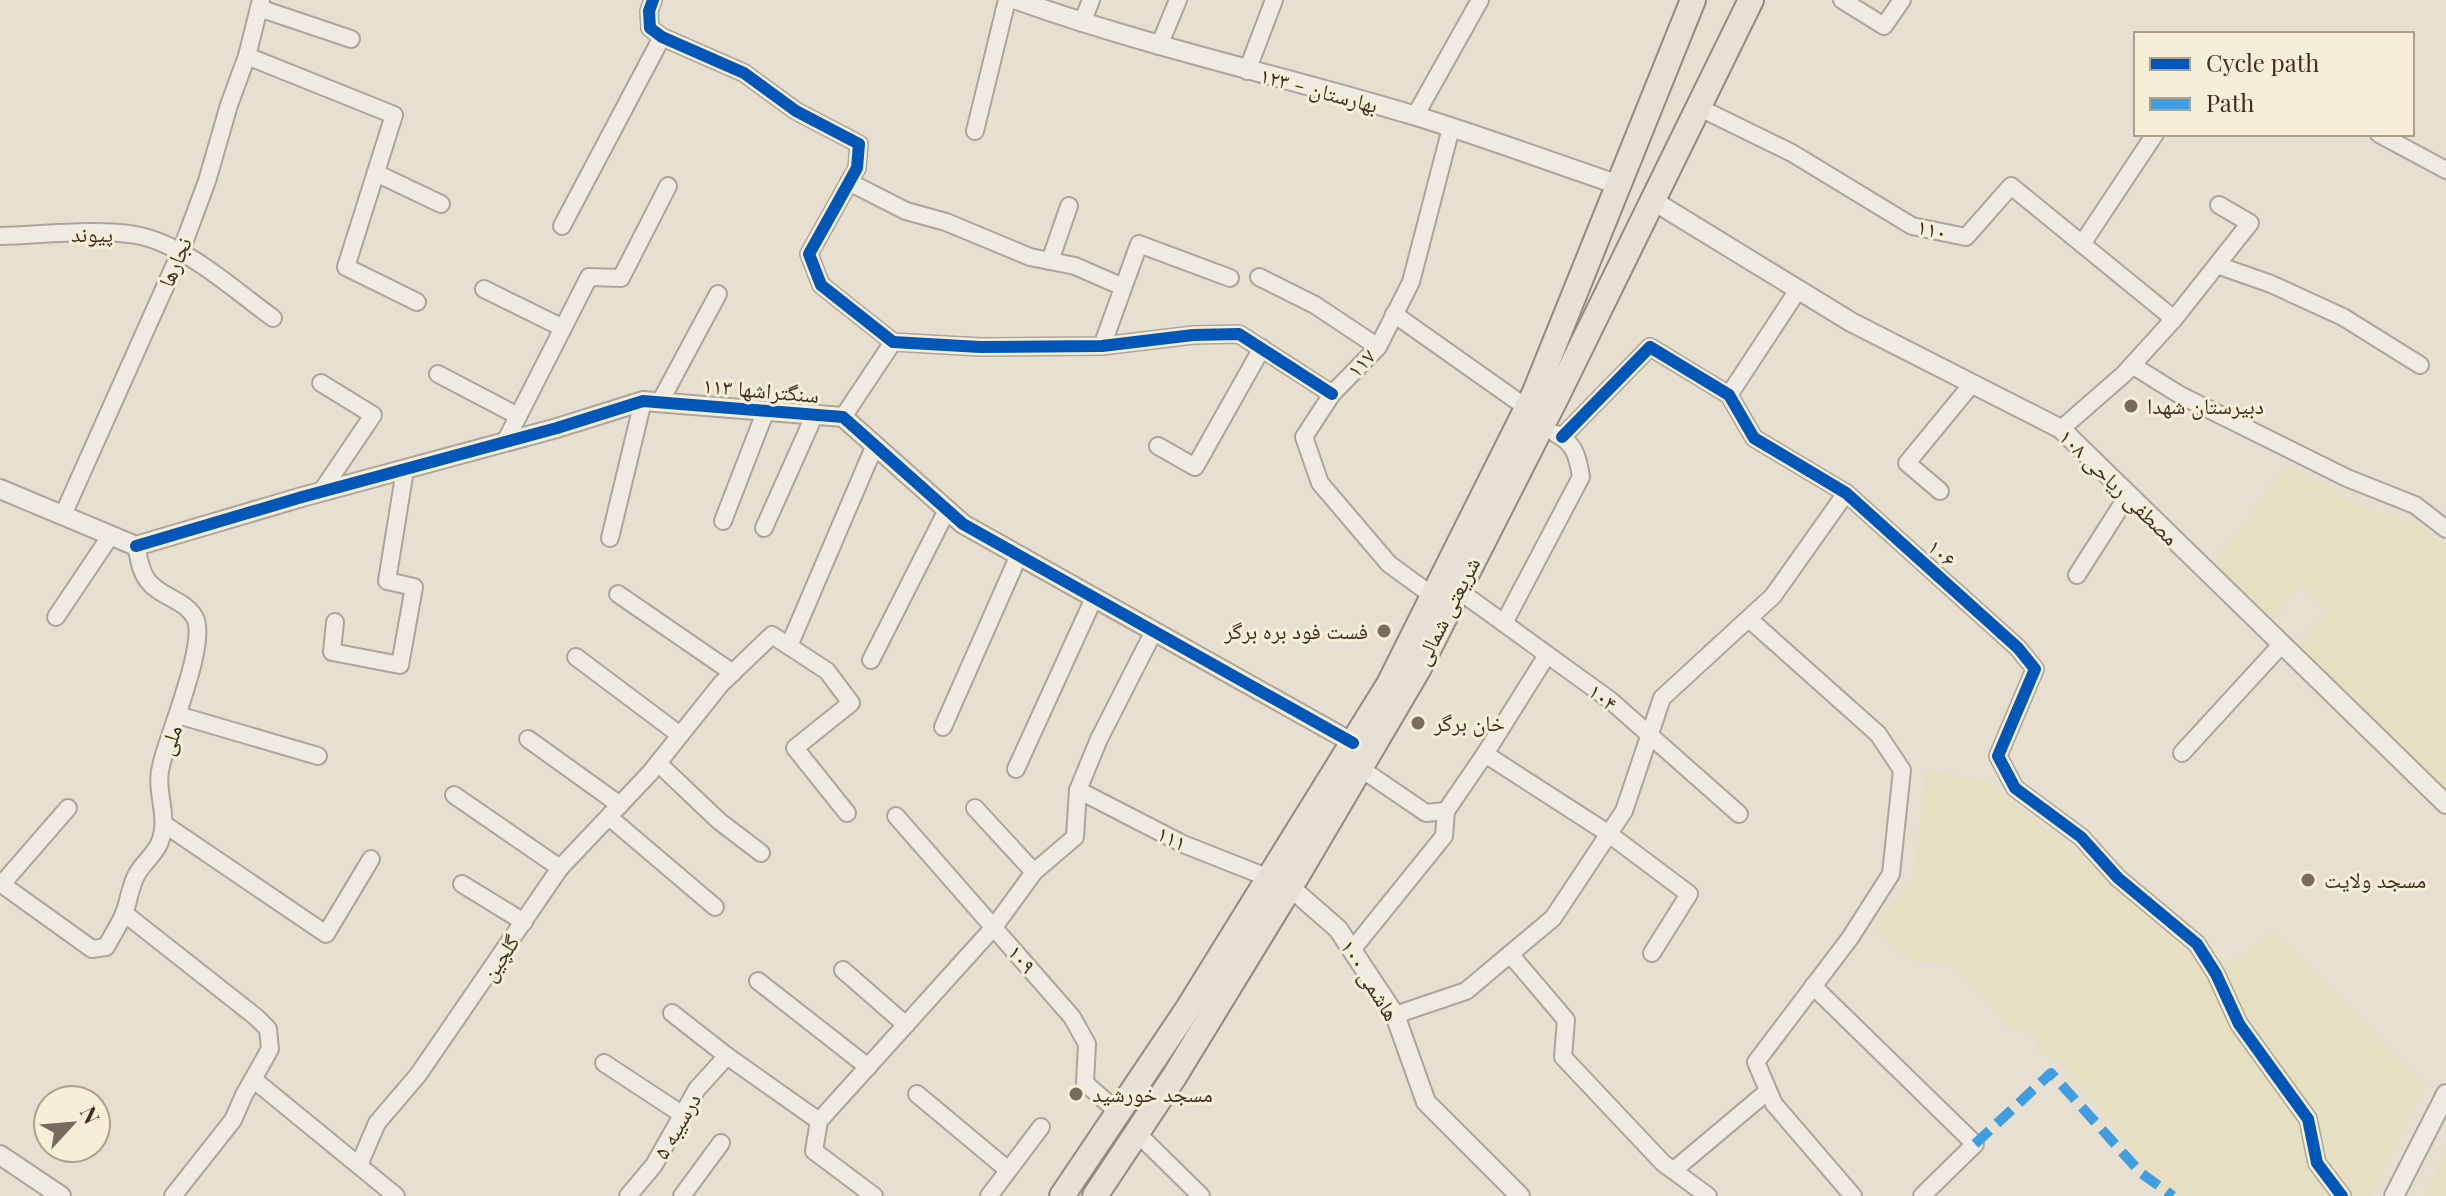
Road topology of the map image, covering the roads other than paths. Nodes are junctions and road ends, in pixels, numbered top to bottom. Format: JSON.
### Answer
{"nodes":[{"id":1,"x":653,"y":0,"type":"edge"},
{"id":2,"x":1007,"y":0,"type":"edge"},
{"id":3,"x":1017,"y":0,"type":"edge"},
{"id":4,"x":1091,"y":0,"type":"edge"},
{"id":5,"x":1178,"y":0,"type":"edge"},
{"id":6,"x":1274,"y":0,"type":"edge"},
{"id":7,"x":1480,"y":0,"type":"edge"},
{"id":8,"x":1693,"y":0,"type":"edge"},
{"id":9,"x":1751,"y":0,"type":"edge"},
{"id":10,"x":1842,"y":0,"type":"edge"},
{"id":11,"x":1902,"y":0,"type":"edge"},
{"id":12,"x":260,"y":4,"type":"edge"},
{"id":13,"x":1082,"y":23,"type":"junction"},
{"id":14,"x":662,"y":37,"type":"junction"},
{"id":15,"x":351,"y":39,"type":"dead end"},
{"id":16,"x":1159,"y":46,"type":"junction"},
{"id":17,"x":247,"y":56,"type":"junction"},
{"id":18,"x":1247,"y":71,"type":"junction"},
{"id":19,"x":1698,"y":107,"type":"junction"},
{"id":20,"x":1415,"y":116,"type":"junction"},
{"id":21,"x":1451,"y":128,"type":"junction"},
{"id":22,"x":975,"y":131,"type":"dead end"},
{"id":23,"x":2154,"y":136,"type":"edge"},
{"id":24,"x":2383,"y":136,"type":"edge"},
{"id":25,"x":2446,"y":170,"type":"edge"},
{"id":26,"x":376,"y":173,"type":"junction"},
{"id":27,"x":849,"y":182,"type":"junction"},
{"id":28,"x":1619,"y":185,"type":"junction"},
{"id":29,"x":668,"y":186,"type":"dead end"},
{"id":30,"x":1652,"y":200,"type":"junction"},
{"id":31,"x":441,"y":204,"type":"dead end"},
{"id":32,"x":2219,"y":205,"type":"dead end"},
{"id":33,"x":1069,"y":206,"type":"dead end"},
{"id":34,"x":562,"y":226,"type":"dead end"},
{"id":35,"x":0,"y":236,"type":"edge"},
{"id":36,"x":2082,"y":244,"type":"junction"},
{"id":37,"x":181,"y":251,"type":"junction"},
{"id":38,"x":1050,"y":261,"type":"junction"},
{"id":39,"x":2217,"y":265,"type":"junction"},
{"id":40,"x":1259,"y":277,"type":"dead end"},
{"id":41,"x":1230,"y":278,"type":"dead end"},
{"id":42,"x":1123,"y":287,"type":"junction"},
{"id":43,"x":484,"y":289,"type":"dead end"},
{"id":44,"x":1798,"y":290,"type":"junction"},
{"id":45,"x":718,"y":294,"type":"dead end"},
{"id":46,"x":417,"y":302,"type":"dead end"},
{"id":47,"x":1394,"y":314,"type":"junction"},
{"id":48,"x":273,"y":318,"type":"dead end"},
{"id":49,"x":2174,"y":319,"type":"junction"},
{"id":50,"x":563,"y":328,"type":"junction"},
{"id":51,"x":893,"y":342,"type":"junction"},
{"id":52,"x":1102,"y":346,"type":"junction"},
{"id":53,"x":1378,"y":347,"type":"junction"},
{"id":54,"x":1262,"y":348,"type":"junction"},
{"id":55,"x":2132,"y":365,"type":"junction"},
{"id":56,"x":2420,"y":365,"type":"dead end"},
{"id":57,"x":438,"y":374,"type":"dead end"},
{"id":58,"x":321,"y":383,"type":"dead end"},
{"id":59,"x":1972,"y":384,"type":"junction"},
{"id":60,"x":1332,"y":394,"type":"junction"},
{"id":61,"x":1729,"y":395,"type":"junction"},
{"id":62,"x":651,"y":402,"type":"junction"},
{"id":63,"x":766,"y":410,"type":"junction"},
{"id":64,"x":815,"y":414,"type":"junction"},
{"id":65,"x":518,"y":416,"type":"junction"},
{"id":66,"x":843,"y":417,"type":"junction"},
{"id":67,"x":1544,"y":424,"type":"junction"},
{"id":68,"x":2061,"y":429,"type":"junction"},
{"id":69,"x":505,"y":442,"type":"junction"},
{"id":70,"x":875,"y":445,"type":"junction"},
{"id":71,"x":1158,"y":446,"type":"dead end"},
{"id":72,"x":405,"y":470,"type":"junction"},
{"id":73,"x":0,"y":489,"type":"edge"},
{"id":74,"x":1940,"y":491,"type":"dead end"},
{"id":75,"x":321,"y":492,"type":"junction"},
{"id":76,"x":1846,"y":493,"type":"junction"},
{"id":77,"x":2128,"y":495,"type":"junction"},
{"id":78,"x":947,"y":510,"type":"junction"},
{"id":79,"x":63,"y":515,"type":"junction"},
{"id":80,"x":723,"y":521,"type":"dead end"},
{"id":81,"x":764,"y":528,"type":"dead end"},
{"id":82,"x":2446,"y":529,"type":"edge"},
{"id":83,"x":111,"y":535,"type":"junction"},
{"id":84,"x":610,"y":538,"type":"dead end"},
{"id":85,"x":136,"y":546,"type":"junction"},
{"id":86,"x":1019,"y":555,"type":"junction"},
{"id":87,"x":2077,"y":575,"type":"dead end"},
{"id":88,"x":1458,"y":590,"type":"junction"},
{"id":89,"x":618,"y":594,"type":"dead end"},
{"id":90,"x":1433,"y":596,"type":"junction"},
{"id":91,"x":1094,"y":598,"type":"junction"},
{"id":92,"x":56,"y":617,"type":"dead end"},
{"id":93,"x":1749,"y":619,"type":"junction"},
{"id":94,"x":335,"y":622,"type":"dead end"},
{"id":95,"x":1504,"y":623,"type":"junction"},
{"id":96,"x":1154,"y":631,"type":"junction"},
{"id":97,"x":2282,"y":644,"type":"junction"},
{"id":98,"x":789,"y":646,"type":"junction"},
{"id":99,"x":1547,"y":655,"type":"junction"},
{"id":100,"x":576,"y":657,"type":"dead end"},
{"id":101,"x":871,"y":660,"type":"dead end"},
{"id":102,"x":733,"y":673,"type":"junction"},
{"id":103,"x":178,"y":715,"type":"junction"},
{"id":104,"x":943,"y":727,"type":"dead end"},
{"id":105,"x":680,"y":735,"type":"junction"},
{"id":106,"x":1649,"y":737,"type":"junction"},
{"id":107,"x":528,"y":739,"type":"dead end"},
{"id":108,"x":1353,"y":743,"type":"junction"},
{"id":109,"x":2182,"y":753,"type":"dead end"},
{"id":110,"x":1485,"y":754,"type":"junction"},
{"id":111,"x":318,"y":756,"type":"dead end"},
{"id":112,"x":658,"y":763,"type":"junction"},
{"id":113,"x":1360,"y":768,"type":"junction"},
{"id":114,"x":1016,"y":769,"type":"dead end"},
{"id":115,"x":1078,"y":790,"type":"junction"},
{"id":116,"x":454,"y":795,"type":"dead end"},
{"id":117,"x":2446,"y":804,"type":"edge"},
{"id":118,"x":68,"y":808,"type":"dead end"},
{"id":119,"x":975,"y":808,"type":"dead end"},
{"id":120,"x":614,"y":811,"type":"junction"},
{"id":121,"x":1446,"y":811,"type":"junction"},
{"id":122,"x":847,"y":813,"type":"dead end"},
{"id":123,"x":1739,"y":814,"type":"dead end"},
{"id":124,"x":896,"y":816,"type":"dead end"},
{"id":125,"x":164,"y":824,"type":"junction"},
{"id":126,"x":1609,"y":834,"type":"junction"},
{"id":127,"x":761,"y":853,"type":"dead end"},
{"id":128,"x":371,"y":859,"type":"dead end"},
{"id":129,"x":560,"y":868,"type":"junction"},
{"id":130,"x":1034,"y":872,"type":"junction"},
{"id":131,"x":1279,"y":882,"type":"junction"},
{"id":132,"x":1,"y":884,"type":"edge"},
{"id":133,"x":462,"y":884,"type":"dead end"},
{"id":134,"x":715,"y":907,"type":"dead end"},
{"id":135,"x":124,"y":913,"type":"junction"},
{"id":136,"x":524,"y":922,"type":"junction"},
{"id":137,"x":994,"y":927,"type":"junction"},
{"id":138,"x":1352,"y":950,"type":"junction"},
{"id":139,"x":1652,"y":953,"type":"dead end"},
{"id":140,"x":1510,"y":954,"type":"junction"},
{"id":141,"x":843,"y":970,"type":"dead end"},
{"id":142,"x":758,"y":981,"type":"dead end"},
{"id":143,"x":1813,"y":986,"type":"junction"},
{"id":144,"x":672,"y":1013,"type":"dead end"},
{"id":145,"x":1395,"y":1015,"type":"junction"},
{"id":146,"x":1197,"y":1017,"type":"junction"},
{"id":147,"x":906,"y":1025,"type":"junction"},
{"id":148,"x":727,"y":1056,"type":"junction"},
{"id":149,"x":604,"y":1063,"type":"dead end"},
{"id":150,"x":868,"y":1067,"type":"junction"},
{"id":151,"x":253,"y":1079,"type":"junction"},
{"id":152,"x":1768,"y":1091,"type":"junction"},
{"id":153,"x":917,"y":1094,"type":"dead end"},
{"id":154,"x":2446,"y":1094,"type":"edge"},
{"id":155,"x":1118,"y":1112,"type":"junction"},
{"id":156,"x":683,"y":1115,"type":"junction"},
{"id":157,"x":819,"y":1121,"type":"junction"},
{"id":158,"x":1041,"y":1127,"type":"dead end"},
{"id":159,"x":1137,"y":1133,"type":"junction"},
{"id":160,"x":721,"y":1143,"type":"dead end"},
{"id":161,"x":0,"y":1155,"type":"edge"},
{"id":162,"x":359,"y":1165,"type":"junction"},
{"id":163,"x":1008,"y":1170,"type":"junction"},
{"id":164,"x":1674,"y":1170,"type":"junction"},
{"id":165,"x":51,"y":1193,"type":"edge"},
{"id":166,"x":173,"y":1196,"type":"edge"},
{"id":167,"x":396,"y":1196,"type":"edge"},
{"id":168,"x":628,"y":1196,"type":"edge"},
{"id":169,"x":682,"y":1196,"type":"edge"},
{"id":170,"x":874,"y":1196,"type":"edge"},
{"id":171,"x":989,"y":1196,"type":"edge"},
{"id":172,"x":1062,"y":1196,"type":"edge"},
{"id":173,"x":1095,"y":1196,"type":"edge"},
{"id":174,"x":1201,"y":1196,"type":"edge"},
{"id":175,"x":1520,"y":1196,"type":"edge"},
{"id":176,"x":1708,"y":1196,"type":"edge"},
{"id":177,"x":1853,"y":1196,"type":"edge"},
{"id":178,"x":1922,"y":1196,"type":"edge"},
{"id":179,"x":2342,"y":1196,"type":"edge"},
{"id":180,"x":2394,"y":1196,"type":"edge"}],
"edges":[{"from":1,"to":14,"type":"street"},
{"from":2,"to":22,"type":"street"},
{"from":3,"to":13,"type":"street","name":"بهارستان - ۱۲۳"},
{"from":4,"to":13,"type":"street"},
{"from":5,"to":16,"type":"street"},
{"from":6,"to":18,"type":"street"},
{"from":7,"to":20,"type":"street"},
{"from":8,"to":28,"type":"main road","name":"شریعتی شمالی"},
{"from":9,"to":19,"type":"main road","name":"شریعتی شمالی"},
{"from":10,"to":11,"type":"street"},
{"from":12,"to":15,"type":"street"},
{"from":12,"to":17,"type":"street","name":"نجارها"},
{"from":13,"to":16,"type":"street","name":"بهارستان - ۱۲۳"},
{"from":14,"to":27,"type":"street"},
{"from":14,"to":34,"type":"street"},
{"from":16,"to":18,"type":"street","name":"بهارستان - ۱۲۳"},
{"from":17,"to":26,"type":"street"},
{"from":17,"to":37,"type":"street","name":"نجارها"},
{"from":18,"to":20,"type":"street","name":"بهارستان - ۱۲۳"},
{"from":19,"to":30,"type":"main road","name":"شریعتی شمالی"},
{"from":19,"to":36,"type":"street","name":"۱۱۰"},
{"from":20,"to":21,"type":"street","name":"بهارستان - ۱۲۳"},
{"from":21,"to":28,"type":"street","name":"بهارستان - ۱۲۳"},
{"from":21,"to":47,"type":"street","name":"۱۱۷"},
{"from":23,"to":36,"type":"street"},
{"from":24,"to":25,"type":"street"},
{"from":26,"to":31,"type":"street"},
{"from":26,"to":46,"type":"street"},
{"from":27,"to":38,"type":"street"},
{"from":27,"to":51,"type":"street"},
{"from":28,"to":67,"type":"main road","name":"شریعتی شمالی"},
{"from":29,"to":50,"type":"street"},
{"from":30,"to":44,"type":"street","name":"مصطفی ریاحی ۱۰۸"},
{"from":30,"to":67,"type":"main road","name":"شریعتی شمالی"},
{"from":32,"to":39,"type":"street"},
{"from":33,"to":38,"type":"street"},
{"from":35,"to":37,"type":"street","name":"پیوند"},
{"from":36,"to":49,"type":"street","name":"۱۱۰"},
{"from":37,"to":48,"type":"street","name":"پیوند"},
{"from":37,"to":79,"type":"street","name":"نجارها"},
{"from":38,"to":42,"type":"street"},
{"from":39,"to":49,"type":"street"},
{"from":39,"to":56,"type":"street"},
{"from":40,"to":53,"type":"street"},
{"from":41,"to":42,"type":"street"},
{"from":42,"to":52,"type":"street"},
{"from":43,"to":50,"type":"street"},
{"from":44,"to":59,"type":"street","name":"مصطفی ریاحی ۱۰۸"},
{"from":44,"to":61,"type":"street"},
{"from":45,"to":62,"type":"street"},
{"from":47,"to":53,"type":"street","name":"۱۱۷"},
{"from":47,"to":67,"type":"street"},
{"from":49,"to":55,"type":"street"},
{"from":50,"to":65,"type":"street"},
{"from":51,"to":52,"type":"street"},
{"from":51,"to":66,"type":"street"},
{"from":52,"to":54,"type":"street"},
{"from":53,"to":60,"type":"street","name":"۱۱۷"},
{"from":54,"to":60,"type":"street"},
{"from":54,"to":71,"type":"street"},
{"from":55,"to":68,"type":"street"},
{"from":55,"to":82,"type":"street"},
{"from":57,"to":65,"type":"street"},
{"from":58,"to":75,"type":"street"},
{"from":59,"to":68,"type":"street","name":"مصطفی ریاحی ۱۰۸"},
{"from":59,"to":74,"type":"street"},
{"from":60,"to":90,"type":"street","name":"۱۱۷"},
{"from":61,"to":67,"type":"street","name":"۱۰۶"},
{"from":61,"to":76,"type":"street","name":"۱۰۶"},
{"from":62,"to":63,"type":"street","name":"سنگتراشها ۱۱۳"},
{"from":62,"to":69,"type":"street","name":"سنگتراشها ۱۱۳"},
{"from":62,"to":84,"type":"street"},
{"from":63,"to":64,"type":"street","name":"سنگتراشها ۱۱۳"},
{"from":63,"to":80,"type":"street"},
{"from":64,"to":66,"type":"street","name":"سنگتراشها ۱۱۳"},
{"from":64,"to":81,"type":"street"},
{"from":65,"to":69,"type":"street"},
{"from":66,"to":70,"type":"street","name":"سنگتراشها ۱۱۳"},
{"from":67,"to":88,"type":"main road","name":"شریعتی شمالی"},
{"from":67,"to":90,"type":"main road","name":"شریعتی شمالی"},
{"from":67,"to":95,"type":"street"},
{"from":68,"to":77,"type":"street","name":"مصطفی ریاحی ۱۰۸"},
{"from":69,"to":72,"type":"street","name":"سنگتراشها ۱۱۳"},
{"from":70,"to":78,"type":"street","name":"سنگتراشها ۱۱۳"},
{"from":70,"to":98,"type":"street"},
{"from":72,"to":75,"type":"street","name":"سنگتراشها ۱۱۳"},
{"from":72,"to":94,"type":"street"},
{"from":73,"to":79,"type":"street"},
{"from":75,"to":85,"type":"street","name":"سنگتراشها ۱۱۳"},
{"from":76,"to":93,"type":"street"},
{"from":76,"to":179,"type":"street","name":"۱۰۶"},
{"from":77,"to":87,"type":"street"},
{"from":77,"to":97,"type":"street","name":"مصطفی ریاحی ۱۰۸"},
{"from":78,"to":86,"type":"street","name":"سنگتراشها ۱۱۳"},
{"from":78,"to":101,"type":"street"},
{"from":79,"to":83,"type":"street"},
{"from":83,"to":85,"type":"street"},
{"from":83,"to":92,"type":"street"},
{"from":85,"to":103,"type":"street","name":"ملی"},
{"from":86,"to":91,"type":"street","name":"سنگتراشها ۱۱۳"},
{"from":86,"to":104,"type":"street"},
{"from":88,"to":95,"type":"street","name":"۱۰۴"},
{"from":88,"to":113,"type":"main road","name":"شریعتی شمالی"},
{"from":89,"to":102,"type":"street"},
{"from":90,"to":108,"type":"main road","name":"شریعتی شمالی"},
{"from":91,"to":96,"type":"street","name":"سنگتراشها ۱۱۳"},
{"from":91,"to":114,"type":"street"},
{"from":93,"to":106,"type":"street"},
{"from":93,"to":143,"type":"street"},
{"from":95,"to":99,"type":"street","name":"۱۰۴"},
{"from":96,"to":108,"type":"street","name":"سنگتراشها ۱۱۳"},
{"from":96,"to":115,"type":"street"},
{"from":97,"to":109,"type":"street"},
{"from":97,"to":117,"type":"street","name":"مصطفی ریاحی ۱۰۸"},
{"from":98,"to":102,"type":"street","name":"گلچین"},
{"from":98,"to":122,"type":"street"},
{"from":99,"to":106,"type":"street","name":"۱۰۴"},
{"from":99,"to":110,"type":"street"},
{"from":100,"to":105,"type":"street"},
{"from":102,"to":105,"type":"street","name":"گلچین"},
{"from":103,"to":111,"type":"street"},
{"from":103,"to":125,"type":"street","name":"ملی"},
{"from":105,"to":112,"type":"street","name":"گلچین"},
{"from":106,"to":123,"type":"street","name":"۱۰۴"},
{"from":106,"to":126,"type":"street"},
{"from":107,"to":120,"type":"street"},
{"from":108,"to":131,"type":"main road","name":"شریعتی شمالی"},
{"from":110,"to":121,"type":"street"},
{"from":110,"to":126,"type":"street"},
{"from":112,"to":120,"type":"street","name":"گلچین"},
{"from":112,"to":127,"type":"street"},
{"from":113,"to":121,"type":"street"},
{"from":113,"to":131,"type":"main road","name":"شریعتی شمالی"},
{"from":115,"to":130,"type":"street"},
{"from":115,"to":131,"type":"street","name":"۱۱۱"},
{"from":116,"to":129,"type":"street"},
{"from":118,"to":132,"type":"street"},
{"from":119,"to":130,"type":"street"},
{"from":120,"to":129,"type":"street","name":"گلچین"},
{"from":120,"to":134,"type":"street"},
{"from":121,"to":138,"type":"street"},
{"from":124,"to":137,"type":"street","name":"۱۰۹"},
{"from":125,"to":128,"type":"street"},
{"from":125,"to":135,"type":"street"},
{"from":126,"to":139,"type":"street"},
{"from":126,"to":140,"type":"street"},
{"from":129,"to":136,"type":"street","name":"گلچین"},
{"from":130,"to":137,"type":"street"},
{"from":131,"to":138,"type":"street","name":"هاشمی ۱۰۰"},
{"from":131,"to":146,"type":"main road","name":"شریعتی شمالی"},
{"from":132,"to":135,"type":"street"},
{"from":133,"to":136,"type":"street"},
{"from":135,"to":151,"type":"street"},
{"from":136,"to":162,"type":"street","name":"گلچین"},
{"from":137,"to":147,"type":"street"},
{"from":137,"to":155,"type":"street","name":"۱۰۹"},
{"from":138,"to":145,"type":"street","name":"هاشمی ۱۰۰"},
{"from":140,"to":145,"type":"street"},
{"from":140,"to":164,"type":"street"},
{"from":141,"to":147,"type":"street"},
{"from":142,"to":150,"type":"street"},
{"from":143,"to":152,"type":"street"},
{"from":143,"to":178,"type":"street"},
{"from":144,"to":148,"type":"street"},
{"from":145,"to":175,"type":"street","name":"هاشمی ۱۰۰"},
{"from":146,"to":155,"type":"main road","name":"شریعتی شمالی"},
{"from":146,"to":159,"type":"main road","name":"شریعتی شمالی"},
{"from":147,"to":150,"type":"street"},
{"from":148,"to":156,"type":"street","name":"درسیبه ۵"},
{"from":148,"to":157,"type":"street"},
{"from":149,"to":156,"type":"street"},
{"from":150,"to":157,"type":"street"},
{"from":151,"to":162,"type":"street"},
{"from":151,"to":166,"type":"street"},
{"from":152,"to":164,"type":"street"},
{"from":152,"to":177,"type":"street"},
{"from":153,"to":163,"type":"street"},
{"from":154,"to":180,"type":"street"},
{"from":155,"to":172,"type":"main road","name":"شریعتی شمالی"},
{"from":156,"to":168,"type":"street","name":"درسیبه ۵"},
{"from":157,"to":170,"type":"street"},
{"from":158,"to":163,"type":"street"},
{"from":159,"to":173,"type":"main road","name":"شریعتی شمالی"},
{"from":159,"to":174,"type":"street"},
{"from":160,"to":169,"type":"street"},
{"from":161,"to":165,"type":"street"},
{"from":162,"to":167,"type":"street"},
{"from":163,"to":171,"type":"street"},
{"from":164,"to":176,"type":"street"}]}
